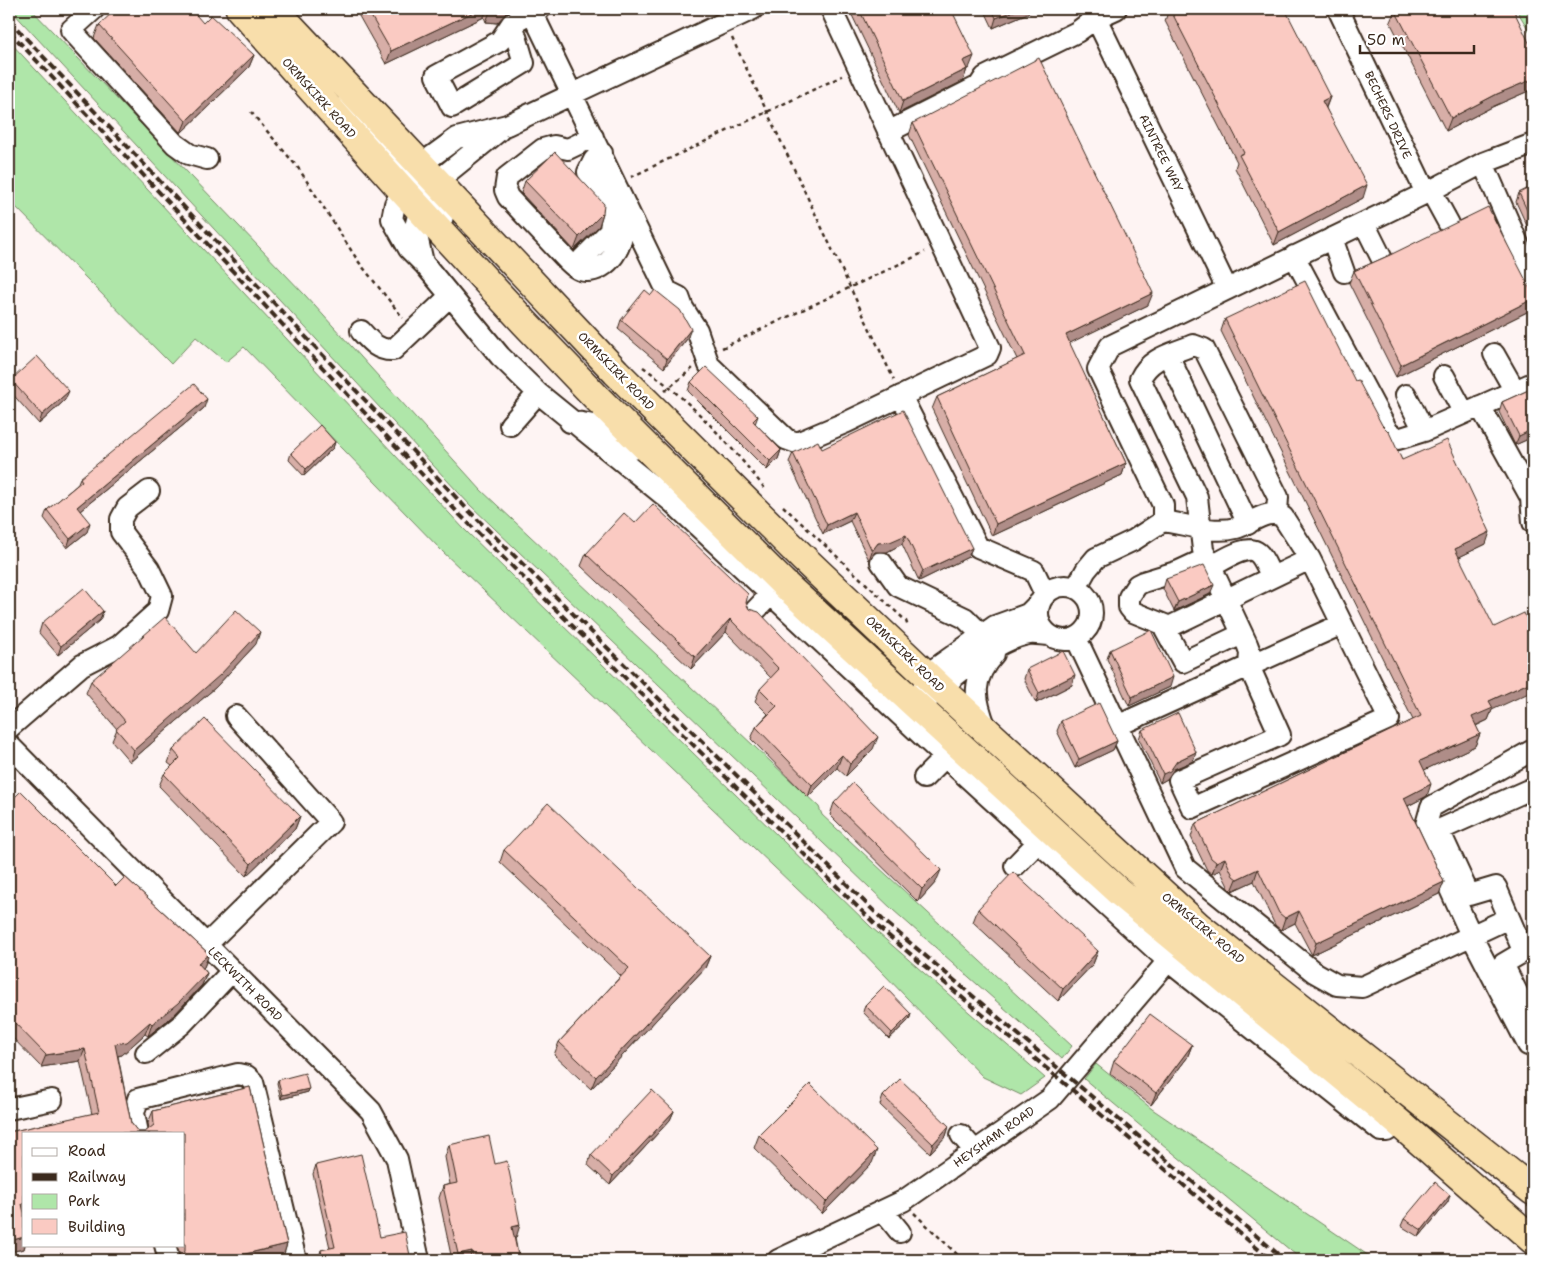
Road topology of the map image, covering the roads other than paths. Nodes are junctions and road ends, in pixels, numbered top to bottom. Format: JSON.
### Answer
{"nodes":[{"id":1,"x":94,"y":9,"type":"edge"},
{"id":2,"x":240,"y":9,"type":"edge"},
{"id":3,"x":274,"y":9,"type":"edge"},
{"id":4,"x":753,"y":9,"type":"edge"},
{"id":5,"x":831,"y":9,"type":"edge"},
{"id":6,"x":1116,"y":9,"type":"edge"},
{"id":7,"x":1338,"y":9,"type":"edge"},
{"id":8,"x":536,"y":11,"type":"edge"},
{"id":9,"x":1096,"y":18,"type":"junction"},
{"id":10,"x":512,"y":23,"type":"junction"},
{"id":11,"x":571,"y":95,"type":"junction"},
{"id":12,"x":888,"y":132,"type":"junction"},
{"id":13,"x":1533,"y":144,"type":"edge"},
{"id":14,"x":598,"y":145,"type":"junction"},
{"id":15,"x":568,"y":149,"type":"junction"},
{"id":16,"x":207,"y":159,"type":"dead end"},
{"id":17,"x":1483,"y":163,"type":"junction"},
{"id":18,"x":588,"y":172,"type":"junction"},
{"id":19,"x":420,"y":187,"type":"junction"},
{"id":20,"x":1428,"y":192,"type":"junction"},
{"id":21,"x":508,"y":197,"type":"junction"},
{"id":22,"x":1364,"y":223,"type":"junction"},
{"id":23,"x":1449,"y":224,"type":"edge"},
{"id":24,"x":1332,"y":238,"type":"junction"},
{"id":25,"x":1294,"y":256,"type":"junction"},
{"id":26,"x":1381,"y":257,"type":"edge"},
{"id":27,"x":1344,"y":272,"type":"dead end"},
{"id":28,"x":1533,"y":278,"type":"edge"},
{"id":29,"x":1227,"y":288,"type":"junction"},
{"id":30,"x":450,"y":296,"type":"junction"},
{"id":31,"x":361,"y":331,"type":"dead end"},
{"id":32,"x":1494,"y":354,"type":"dead end"},
{"id":33,"x":1168,"y":355,"type":"junction"},
{"id":34,"x":1444,"y":376,"type":"dead end"},
{"id":35,"x":1533,"y":383,"type":"edge"},
{"id":36,"x":898,"y":388,"type":"junction"},
{"id":37,"x":1515,"y":391,"type":"junction"},
{"id":38,"x":538,"y":393,"type":"junction"},
{"id":39,"x":1406,"y":395,"type":"dead end"},
{"id":40,"x":1472,"y":410,"type":"junction"},
{"id":41,"x":570,"y":422,"type":"junction"},
{"id":42,"x":510,"y":425,"type":"dead end"},
{"id":43,"x":1424,"y":431,"type":"junction"},
{"id":44,"x":149,"y":491,"type":"dead end"},
{"id":45,"x":1532,"y":498,"type":"edge"},
{"id":46,"x":713,"y":513,"type":"junction"},
{"id":47,"x":1277,"y":513,"type":"junction"},
{"id":48,"x":1163,"y":521,"type":"junction"},
{"id":49,"x":1533,"y":522,"type":"edge"},
{"id":50,"x":1248,"y":524,"type":"junction"},
{"id":51,"x":1199,"y":527,"type":"junction"},
{"id":52,"x":1310,"y":559,"type":"junction"},
{"id":53,"x":881,"y":562,"type":"dead end"},
{"id":54,"x":1208,"y":562,"type":"junction"},
{"id":55,"x":1272,"y":577,"type":"junction"},
{"id":56,"x":1076,"y":588,"type":"junction"},
{"id":57,"x":771,"y":594,"type":"junction"},
{"id":58,"x":1042,"y":598,"type":"junction"},
{"id":59,"x":1226,"y":599,"type":"junction"},
{"id":60,"x":753,"y":613,"type":"edge"},
{"id":61,"x":1342,"y":624,"type":"junction"},
{"id":62,"x":1170,"y":627,"type":"junction"},
{"id":63,"x":1242,"y":634,"type":"junction"},
{"id":64,"x":982,"y":635,"type":"junction"},
{"id":65,"x":1049,"y":635,"type":"junction"},
{"id":66,"x":1076,"y":638,"type":"junction"},
{"id":67,"x":1011,"y":640,"type":"junction"},
{"id":68,"x":1249,"y":666,"type":"junction"},
{"id":69,"x":933,"y":682,"type":"junction"},
{"id":70,"x":919,"y":707,"type":"junction"},
{"id":71,"x":236,"y":716,"type":"dead end"},
{"id":72,"x":1118,"y":726,"type":"junction"},
{"id":73,"x":9,"y":728,"type":"edge"},
{"id":74,"x":988,"y":733,"type":"junction"},
{"id":75,"x":1280,"y":734,"type":"junction"},
{"id":76,"x":9,"y":745,"type":"edge"},
{"id":77,"x":1533,"y":750,"type":"edge"},
{"id":78,"x":945,"y":757,"type":"junction"},
{"id":79,"x":1292,"y":763,"type":"junction"},
{"id":80,"x":924,"y":778,"type":"dead end"},
{"id":81,"x":1533,"y":788,"type":"edge"},
{"id":82,"x":1038,"y":842,"type":"junction"},
{"id":83,"x":1016,"y":866,"type":"dead end"},
{"id":84,"x":1509,"y":918,"type":"junction"},
{"id":85,"x":1471,"y":935,"type":"junction"},
{"id":86,"x":206,"y":945,"type":"junction"},
{"id":87,"x":1168,"y":961,"type":"junction"},
{"id":88,"x":232,"y":971,"type":"junction"},
{"id":89,"x":1533,"y":1016,"type":"edge"},
{"id":90,"x":1528,"y":1045,"type":"dead end"},
{"id":91,"x":146,"y":1053,"type":"dead end"},
{"id":92,"x":52,"y":1100,"type":"dead end"},
{"id":93,"x":9,"y":1109,"type":"edge"},
{"id":94,"x":1398,"y":1122,"type":"junction"},
{"id":95,"x":138,"y":1132,"type":"edge"},
{"id":96,"x":961,"y":1134,"type":"dead end"},
{"id":97,"x":974,"y":1150,"type":"junction"},
{"id":98,"x":1533,"y":1191,"type":"edge"},
{"id":99,"x":882,"y":1211,"type":"junction"},
{"id":100,"x":900,"y":1232,"type":"dead end"},
{"id":101,"x":1533,"y":1240,"type":"edge"},
{"id":102,"x":165,"y":1246,"type":"edge"},
{"id":103,"x":169,"y":1260,"type":"edge"},
{"id":104,"x":296,"y":1260,"type":"edge"},
{"id":105,"x":419,"y":1260,"type":"edge"},
{"id":106,"x":778,"y":1260,"type":"edge"}],
"edges":[{"from":1,"to":16,"type":"street"},
{"from":2,"to":19,"type":"highway","name":"ORMSKIRK ROAD"},
{"from":3,"to":19,"type":"highway","name":"ORMSKIRK ROAD"},
{"from":4,"to":11,"type":"street"},
{"from":5,"to":12,"type":"street"},
{"from":6,"to":9,"type":"street"},
{"from":7,"to":20,"type":"street","name":"BECHERS DRIVE"},
{"from":8,"to":10,"type":"street"},
{"from":8,"to":11,"type":"street"},
{"from":9,"to":12,"type":"street"},
{"from":9,"to":29,"type":"street","name":"AINTREE WAY"},
{"from":10,"to":10,"type":"street"},
{"from":11,"to":14,"type":"street"},
{"from":11,"to":19,"type":"street"},
{"from":12,"to":36,"type":"street"},
{"from":13,"to":17,"type":"street"},
{"from":14,"to":15,"type":"street"},
{"from":14,"to":18,"type":"street"},
{"from":14,"to":36,"type":"street"},
{"from":15,"to":18,"type":"street"},
{"from":15,"to":21,"type":"street"},
{"from":17,"to":20,"type":"street"},
{"from":17,"to":28,"type":"street"},
{"from":18,"to":21,"type":"street"},
{"from":18,"to":21,"type":"street"},
{"from":19,"to":30,"type":"street"},
{"from":19,"to":46,"type":"highway","name":"ORMSKIRK ROAD"},
{"from":19,"to":69,"type":"highway","name":"ORMSKIRK ROAD"},
{"from":20,"to":22,"type":"street"},
{"from":20,"to":23,"type":"street","name":"BECHERS DRIVE"},
{"from":22,"to":24,"type":"street"},
{"from":22,"to":26,"type":"street"},
{"from":24,"to":25,"type":"street"},
{"from":24,"to":27,"type":"street"},
{"from":25,"to":29,"type":"street"},
{"from":25,"to":43,"type":"street"},
{"from":29,"to":48,"type":"street"},
{"from":30,"to":31,"type":"street"},
{"from":30,"to":38,"type":"street"},
{"from":32,"to":37,"type":"street"},
{"from":33,"to":47,"type":"street"},
{"from":33,"to":50,"type":"street"},
{"from":33,"to":51,"type":"street"},
{"from":34,"to":40,"type":"street"},
{"from":35,"to":37,"type":"street"},
{"from":36,"to":58,"type":"street"},
{"from":37,"to":40,"type":"street"},
{"from":38,"to":41,"type":"street"},
{"from":38,"to":42,"type":"street"},
{"from":39,"to":43,"type":"street"},
{"from":40,"to":43,"type":"street"},
{"from":40,"to":45,"type":"street"},
{"from":41,"to":46,"type":"street"},
{"from":41,"to":57,"type":"street"},
{"from":44,"to":73,"type":"street"},
{"from":45,"to":49,"type":"street"},
{"from":46,"to":70,"type":"highway","name":"ORMSKIRK ROAD"},
{"from":47,"to":50,"type":"street"},
{"from":47,"to":52,"type":"street"},
{"from":48,"to":51,"type":"street"},
{"from":48,"to":56,"type":"street"},
{"from":50,"to":51,"type":"street"},
{"from":51,"to":54,"type":"street"},
{"from":52,"to":55,"type":"street"},
{"from":52,"to":61,"type":"street"},
{"from":53,"to":64,"type":"street"},
{"from":54,"to":55,"type":"street"},
{"from":54,"to":59,"type":"street"},
{"from":54,"to":62,"type":"street"},
{"from":55,"to":59,"type":"street"},
{"from":56,"to":58,"type":"street"},
{"from":56,"to":66,"type":"street"},
{"from":57,"to":60,"type":"street"},
{"from":57,"to":78,"type":"street"},
{"from":58,"to":64,"type":"street"},
{"from":58,"to":65,"type":"street"},
{"from":59,"to":62,"type":"street"},
{"from":59,"to":63,"type":"street"},
{"from":61,"to":68,"type":"street"},
{"from":61,"to":79,"type":"street"},
{"from":62,"to":63,"type":"street"},
{"from":63,"to":68,"type":"street"},
{"from":64,"to":69,"type":"street"},
{"from":65,"to":66,"type":"street"},
{"from":65,"to":67,"type":"street"},
{"from":66,"to":72,"type":"street"},
{"from":67,"to":69,"type":"street"},
{"from":67,"to":74,"type":"street"},
{"from":68,"to":72,"type":"street"},
{"from":68,"to":75,"type":"street"},
{"from":69,"to":70,"type":"street"},
{"from":69,"to":74,"type":"highway","name":"ORMSKIRK ROAD"},
{"from":70,"to":94,"type":"highway","name":"ORMSKIRK ROAD"},
{"from":71,"to":86,"type":"street"},
{"from":72,"to":85,"type":"street"},
{"from":74,"to":98,"type":"highway","name":"ORMSKIRK ROAD"},
{"from":75,"to":79,"type":"street"},
{"from":75,"to":79,"type":"street"},
{"from":76,"to":86,"type":"street","name":"LECKWITH ROAD"},
{"from":77,"to":85,"type":"street"},
{"from":78,"to":80,"type":"street"},
{"from":78,"to":82,"type":"street"},
{"from":81,"to":84,"type":"street"},
{"from":82,"to":83,"type":"street"},
{"from":82,"to":87,"type":"street"},
{"from":84,"to":85,"type":"street"},
{"from":84,"to":89,"type":"street"},
{"from":85,"to":90,"type":"street"},
{"from":86,"to":88,"type":"street","name":"LECKWITH ROAD"},
{"from":87,"to":94,"type":"street"},
{"from":87,"to":97,"type":"street","name":"HEYSHAM ROAD"},
{"from":88,"to":91,"type":"street"},
{"from":88,"to":105,"type":"street","name":"LECKWITH ROAD"},
{"from":92,"to":93,"type":"street"},
{"from":94,"to":101,"type":"highway","name":"ORMSKIRK ROAD"},
{"from":95,"to":104,"type":"street"},
{"from":96,"to":97,"type":"street"},
{"from":97,"to":99,"type":"street","name":"HEYSHAM ROAD"},
{"from":99,"to":100,"type":"street"},
{"from":99,"to":106,"type":"street","name":"HEYSHAM ROAD"},
{"from":102,"to":103,"type":"street"}]}
